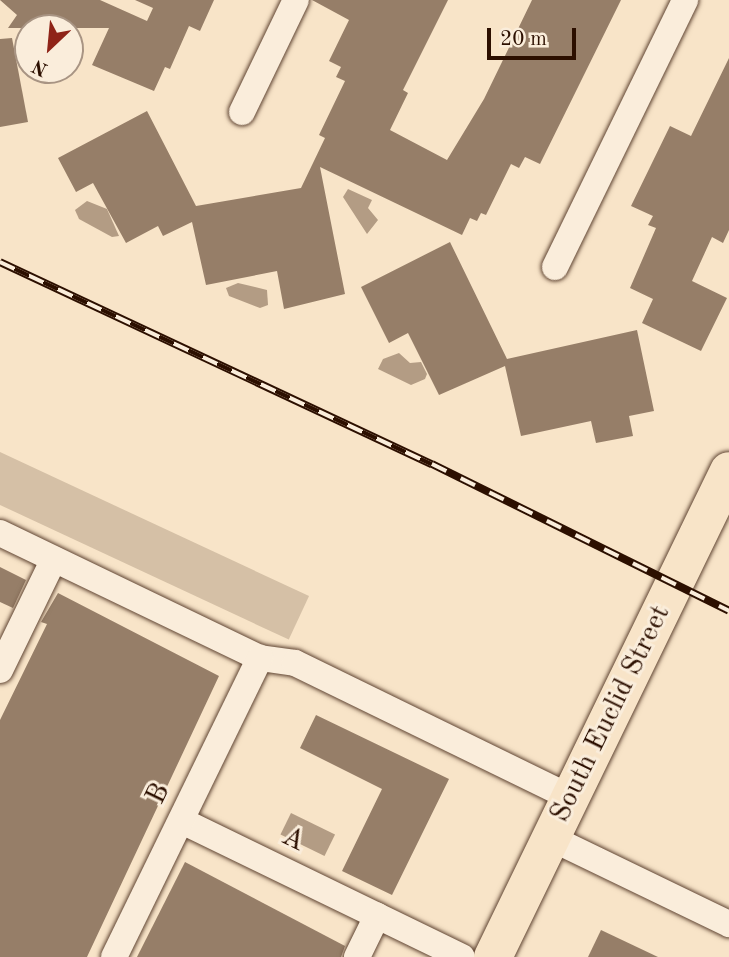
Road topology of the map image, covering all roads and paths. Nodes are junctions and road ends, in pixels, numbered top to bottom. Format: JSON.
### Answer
{"nodes":[{"id":1,"x":296,"y":0,"type":"edge"},
{"id":2,"x":685,"y":0,"type":"edge"},
{"id":3,"x":242,"y":112,"type":"dead end"},
{"id":4,"x":555,"y":267,"type":"dead end"},
{"id":5,"x":729,"y":471,"type":"edge"},
{"id":6,"x":0,"y":533,"type":"edge"},
{"id":7,"x":54,"y":559,"type":"junction"},
{"id":8,"x":260,"y":658,"type":"junction"},
{"id":9,"x":0,"y":670,"type":"edge"},
{"id":10,"x":570,"y":797,"type":"junction"},
{"id":11,"x":181,"y":821,"type":"junction"},
{"id":12,"x":551,"y":838,"type":"junction"},
{"id":13,"x":377,"y":916,"type":"junction"},
{"id":14,"x":729,"y":924,"type":"edge"},
{"id":15,"x":114,"y":957,"type":"edge"},
{"id":16,"x":356,"y":957,"type":"edge"},
{"id":17,"x":462,"y":957,"type":"edge"},
{"id":18,"x":493,"y":957,"type":"edge"}],
"edges":[{"from":1,"to":3,"type":"street"},
{"from":2,"to":4,"type":"street"},
{"from":5,"to":10,"type":"main road","name":"South Euclid Street"},
{"from":6,"to":7,"type":"street"},
{"from":7,"to":8,"type":"street"},
{"from":7,"to":9,"type":"street"},
{"from":8,"to":10,"type":"street"},
{"from":8,"to":11,"type":"street","name":"B"},
{"from":10,"to":12,"type":"main road","name":"South Euclid Street"},
{"from":11,"to":13,"type":"street","name":"A"},
{"from":11,"to":15,"type":"street","name":"B"},
{"from":12,"to":14,"type":"street"},
{"from":12,"to":18,"type":"main road","name":"South Euclid Street"},
{"from":13,"to":16,"type":"street"},
{"from":13,"to":17,"type":"street","name":"A"}]}
